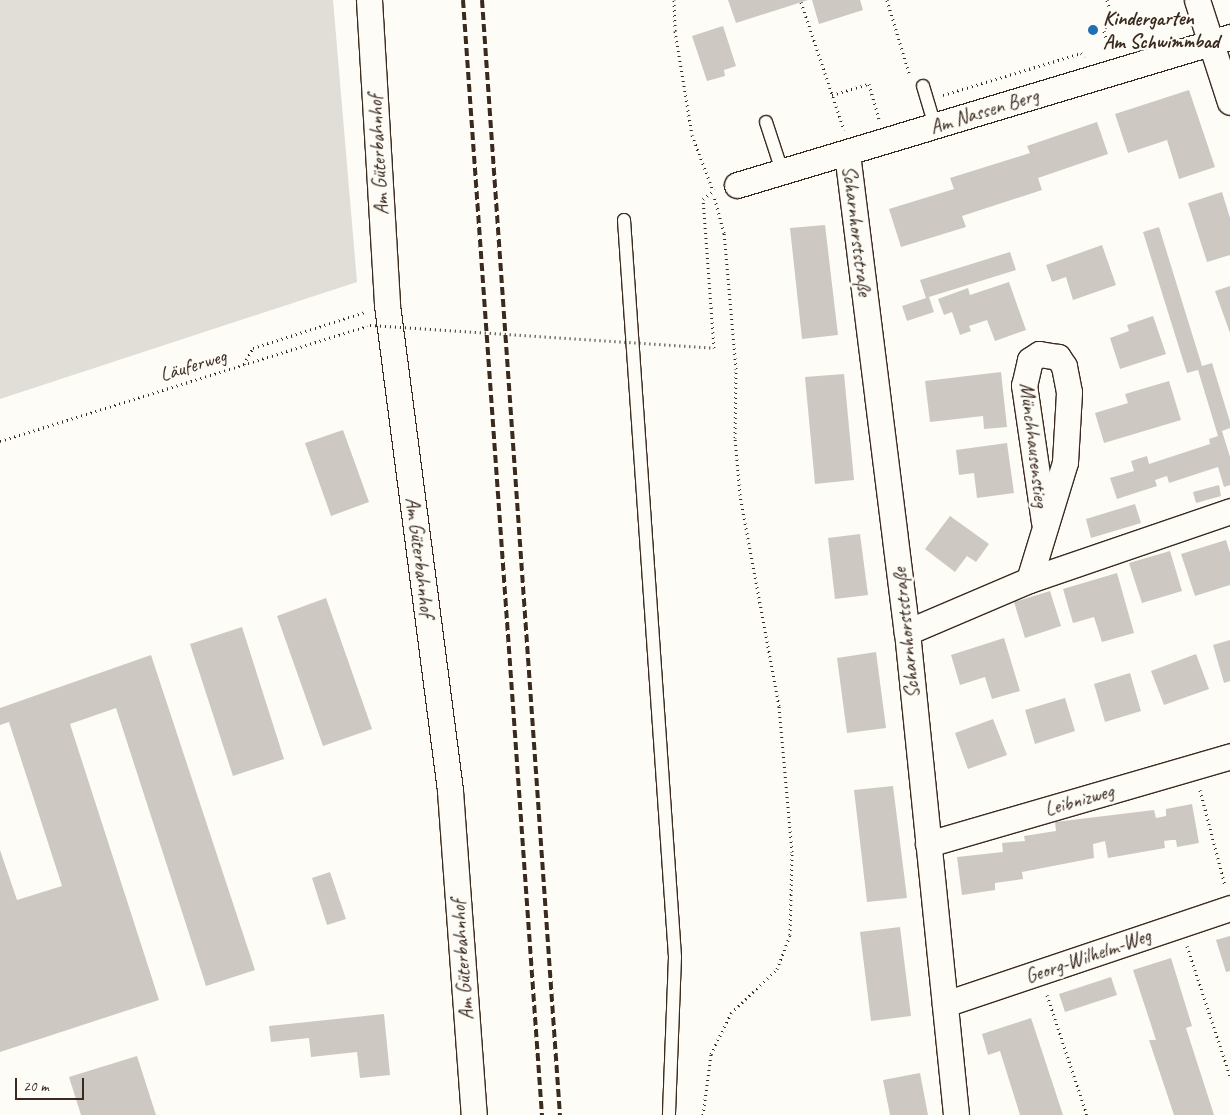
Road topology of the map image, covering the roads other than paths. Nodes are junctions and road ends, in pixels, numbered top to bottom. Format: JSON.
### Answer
{"nodes":[{"id":1,"x":369,"y":0,"type":"edge"},
{"id":2,"x":1197,"y":0,"type":"edge"},
{"id":3,"x":1220,"y":40,"type":"edge"},
{"id":4,"x":918,"y":86,"type":"road end"},
{"id":5,"x":1230,"y":102,"type":"edge"},
{"id":6,"x":766,"y":122,"type":"dead end"},
{"id":7,"x":935,"y":126,"type":"junction"},
{"id":8,"x":847,"y":152,"type":"junction"},
{"id":9,"x":782,"y":171,"type":"junction"},
{"id":10,"x":737,"y":185,"type":"dead end"},
{"id":11,"x":624,"y":220,"type":"dead end"},
{"id":12,"x":1230,"y":511,"type":"edge"},
{"id":13,"x":1044,"y":522,"type":"junction"},
{"id":14,"x":1030,"y":580,"type":"junction"},
{"id":15,"x":907,"y":632,"type":"junction"},
{"id":16,"x":1230,"y":756,"type":"edge"},
{"id":17,"x":928,"y":844,"type":"junction"},
{"id":18,"x":1229,"y":901,"type":"edge"},
{"id":19,"x":945,"y":1004,"type":"junction"},
{"id":20,"x":474,"y":1115,"type":"edge"},
{"id":21,"x":669,"y":1115,"type":"edge"},
{"id":22,"x":956,"y":1115,"type":"edge"}],
"edges":[{"from":1,"to":20,"type":"street","name":"Am Güterbahnhof"},
{"from":2,"to":3,"type":"street"},
{"from":3,"to":5,"type":"street"},
{"from":3,"to":7,"type":"street","name":"Am Nassen Berg"},
{"from":4,"to":7,"type":"lane"},
{"from":6,"to":9,"type":"lane"},
{"from":7,"to":8,"type":"street","name":"Am Nassen Berg"},
{"from":8,"to":9,"type":"street","name":"Am Nassen Berg"},
{"from":8,"to":15,"type":"street","name":"Scharnhorststraße"},
{"from":9,"to":10,"type":"street","name":"Am Nassen Berg"},
{"from":11,"to":21,"type":"lane"},
{"from":12,"to":14,"type":"street"},
{"from":13,"to":13,"type":"street","name":"Münchhausenstieg"},
{"from":13,"to":14,"type":"street","name":"Münchhausenstieg"},
{"from":14,"to":15,"type":"street"},
{"from":15,"to":17,"type":"street","name":"Scharnhorststraße"},
{"from":16,"to":17,"type":"street","name":"Leibnizweg"},
{"from":17,"to":19,"type":"street","name":"Scharnhorststraße"},
{"from":18,"to":19,"type":"street","name":"Georg-Wilhelm-Weg"},
{"from":19,"to":22,"type":"street","name":"Scharnhorststraße"}]}
